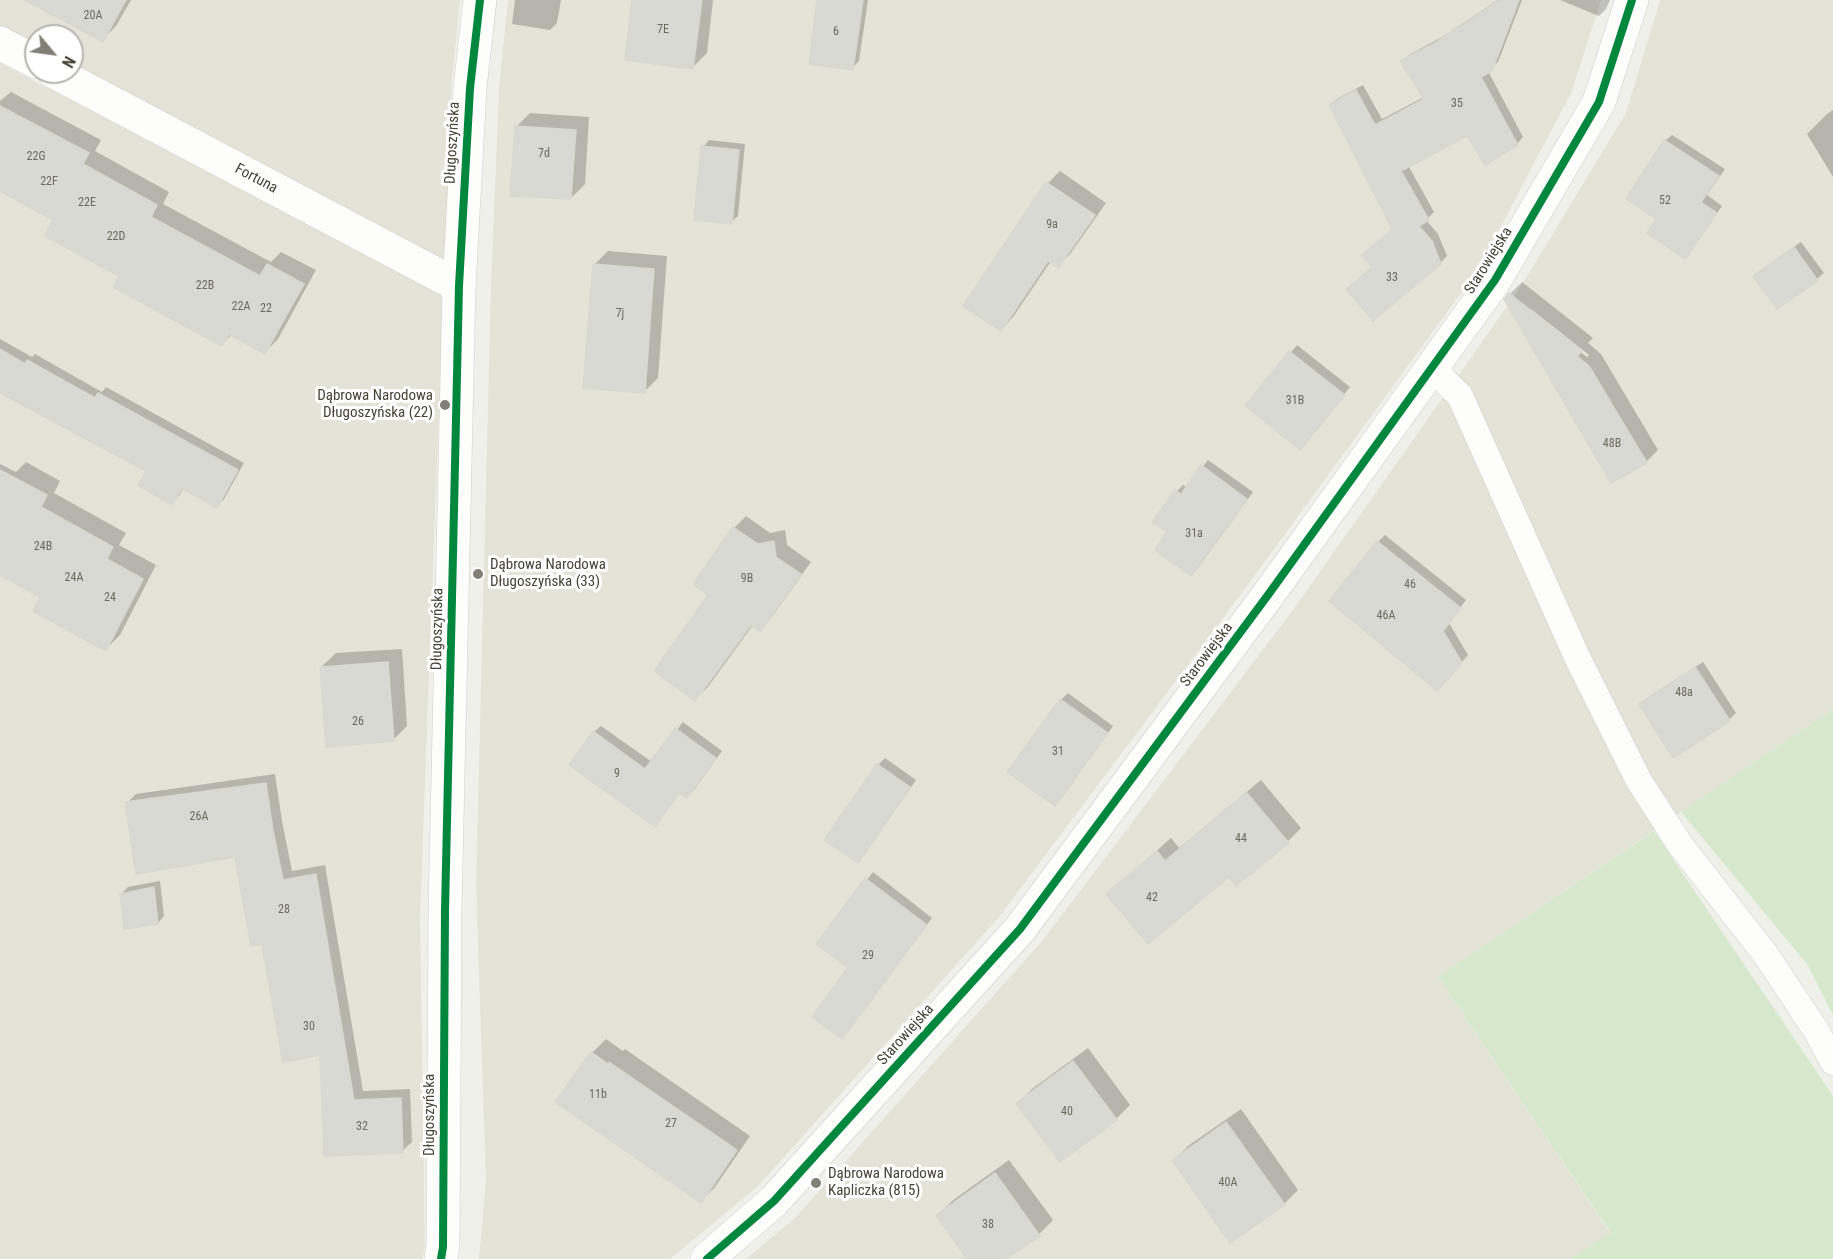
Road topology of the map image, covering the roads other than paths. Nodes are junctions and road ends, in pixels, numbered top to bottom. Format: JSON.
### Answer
{"nodes":[{"id":1,"x":480,"y":0,"type":"edge"},
{"id":2,"x":1632,"y":0,"type":"edge"},
{"id":3,"x":0,"y":43,"type":"edge"},
{"id":4,"x":24,"y":56,"type":"edge"},
{"id":5,"x":77,"y":84,"type":"edge"},
{"id":6,"x":459,"y":285,"type":"junction"},
{"id":7,"x":1432,"y":368,"type":"junction"},
{"id":8,"x":1833,"y":1062,"type":"edge"},
{"id":9,"x":441,"y":1259,"type":"edge"},
{"id":10,"x":707,"y":1259,"type":"edge"}],
"edges":[{"from":1,"to":6,"type":"street","name":"Długoszyńska"},
{"from":2,"to":7,"type":"street","name":"Starowiejska"},
{"from":3,"to":4,"type":"street"},
{"from":5,"to":6,"type":"street","name":"Fortuna"},
{"from":6,"to":9,"type":"street","name":"Długoszyńska"},
{"from":7,"to":8,"type":"lane"},
{"from":7,"to":10,"type":"street","name":"Starowiejska"}]}
